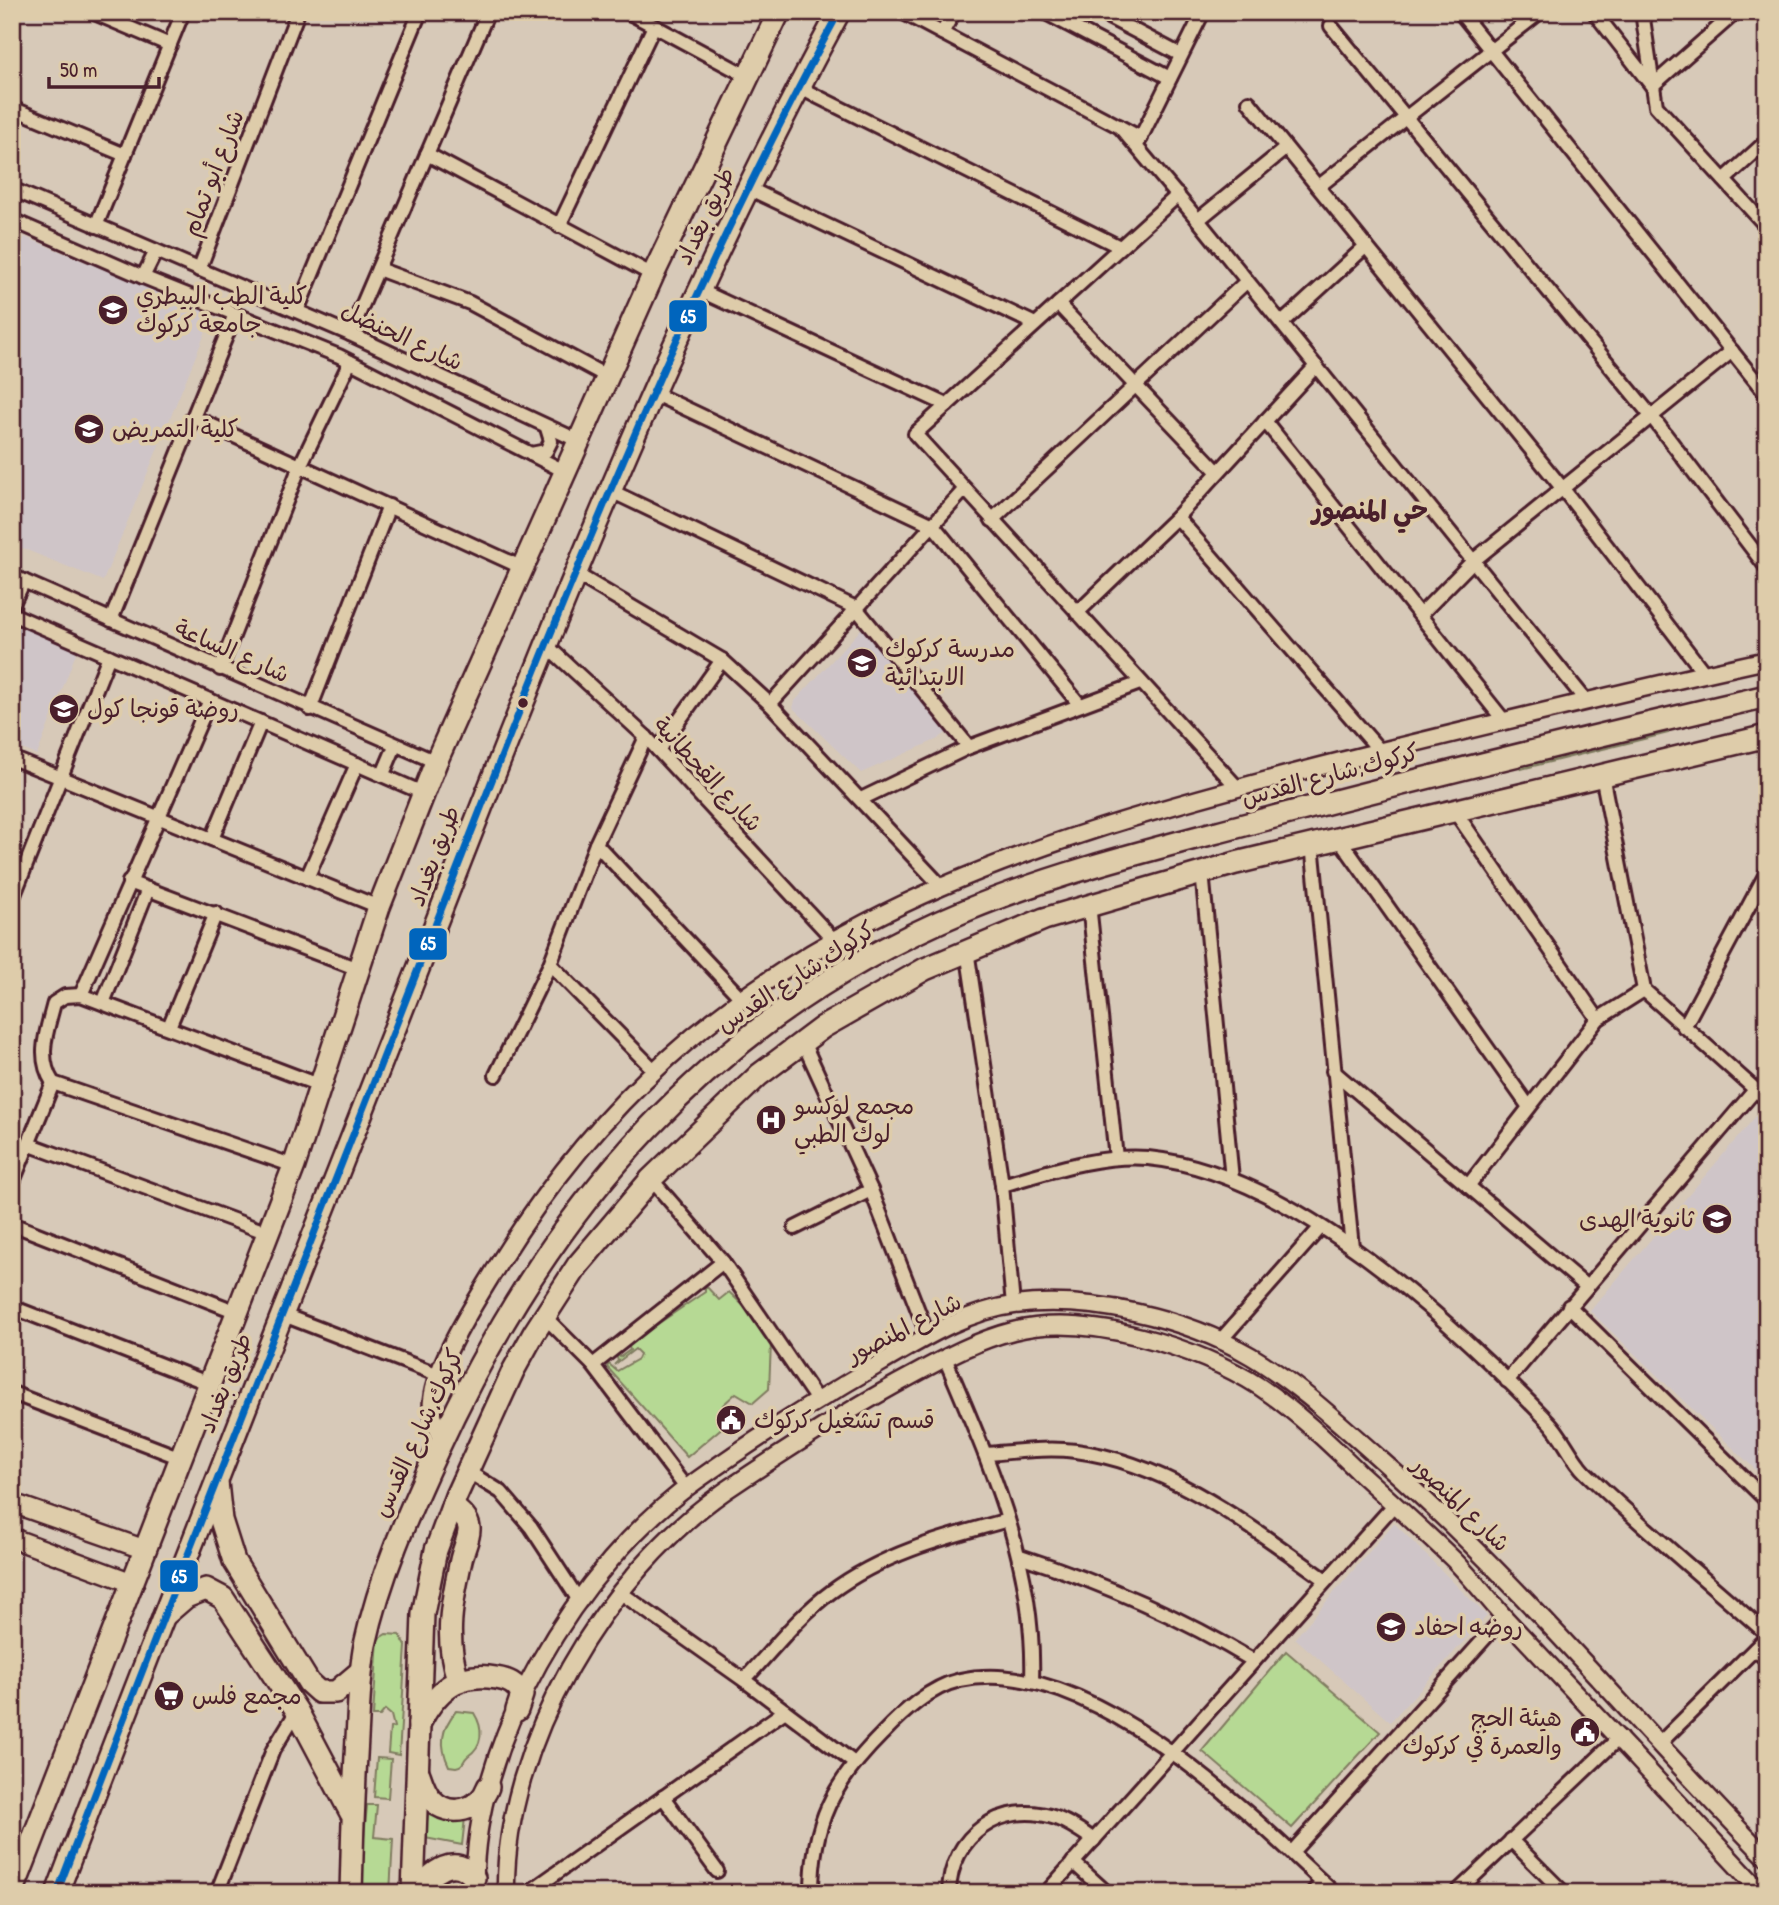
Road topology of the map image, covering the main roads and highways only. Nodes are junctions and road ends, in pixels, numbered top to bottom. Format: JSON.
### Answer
{"nodes":[{"id":1,"x":779,"y":12,"type":"edge"},
{"id":2,"x":839,"y":12,"type":"edge"},
{"id":3,"x":1767,"y":696,"type":"edge"},
{"id":4,"x":1761,"y":742,"type":"edge"},
{"id":5,"x":1225,"y":830,"type":"junction"},
{"id":6,"x":1236,"y":863,"type":"junction"},
{"id":7,"x":567,"y":1222,"type":"junction"},
{"id":8,"x":595,"y":1245,"type":"junction"},
{"id":9,"x":216,"y":1476,"type":"junction"},
{"id":10,"x":12,"y":1503,"type":"edge"},
{"id":11,"x":452,"y":1507,"type":"junction"},
{"id":12,"x":12,"y":1538,"type":"edge"},
{"id":13,"x":146,"y":1550,"type":"junction"},
{"id":14,"x":133,"y":1583,"type":"junction"},
{"id":15,"x":162,"y":1617,"type":"junction"},
{"id":16,"x":361,"y":1671,"type":"junction"},
{"id":17,"x":458,"y":1679,"type":"junction"},
{"id":18,"x":517,"y":1710,"type":"road end"},
{"id":19,"x":418,"y":1726,"type":"junction"},
{"id":20,"x":417,"y":1766,"type":"junction"},
{"id":21,"x":488,"y":1787,"type":"road end"},
{"id":22,"x":352,"y":1816,"type":"junction"},
{"id":23,"x":475,"y":1886,"type":"edge"},
{"id":24,"x":12,"y":1893,"type":"edge"},
{"id":25,"x":57,"y":1893,"type":"edge"},
{"id":26,"x":351,"y":1893,"type":"edge"},
{"id":27,"x":416,"y":1893,"type":"edge"}],
"edges":[{"from":1,"to":13,"type":"main road","name":"طريق بغداد"},
{"from":2,"to":9,"type":"main road","name":"طريق بغداد"},
{"from":3,"to":5,"type":"main road","name":"كركوك,شارع القدس"},
{"from":4,"to":6,"type":"main road"},
{"from":5,"to":6,"type":"main road"},
{"from":5,"to":7,"type":"main road","name":"كركوك,شارع القدس"},
{"from":6,"to":8,"type":"main road"},
{"from":7,"to":8,"type":"main road"},
{"from":7,"to":16,"type":"main road","name":"كركوك,شارع القدس"},
{"from":8,"to":11,"type":"main road"},
{"from":9,"to":15,"type":"main road","name":"طريق بغداد"},
{"from":9,"to":16,"type":"main road"},
{"from":10,"to":13,"type":"main road"},
{"from":11,"to":17,"type":"main road"},
{"from":11,"to":19,"type":"main road"},
{"from":12,"to":14,"type":"main road"},
{"from":13,"to":14,"type":"main road","name":"طريق بغداد"},
{"from":14,"to":24,"type":"main road","name":"طريق بغداد"},
{"from":15,"to":22,"type":"main road"},
{"from":15,"to":25,"type":"main road","name":"طريق بغداد"},
{"from":16,"to":22,"type":"main road","name":"كركوك,شارع القدس"},
{"from":17,"to":18,"type":"main road"},
{"from":17,"to":19,"type":"main road"},
{"from":19,"to":20,"type":"main road"},
{"from":20,"to":21,"type":"main road"},
{"from":20,"to":27,"type":"main road"},
{"from":22,"to":26,"type":"main road","name":"كركوك,شارع القدس"},
{"from":23,"to":27,"type":"main road"}]}
